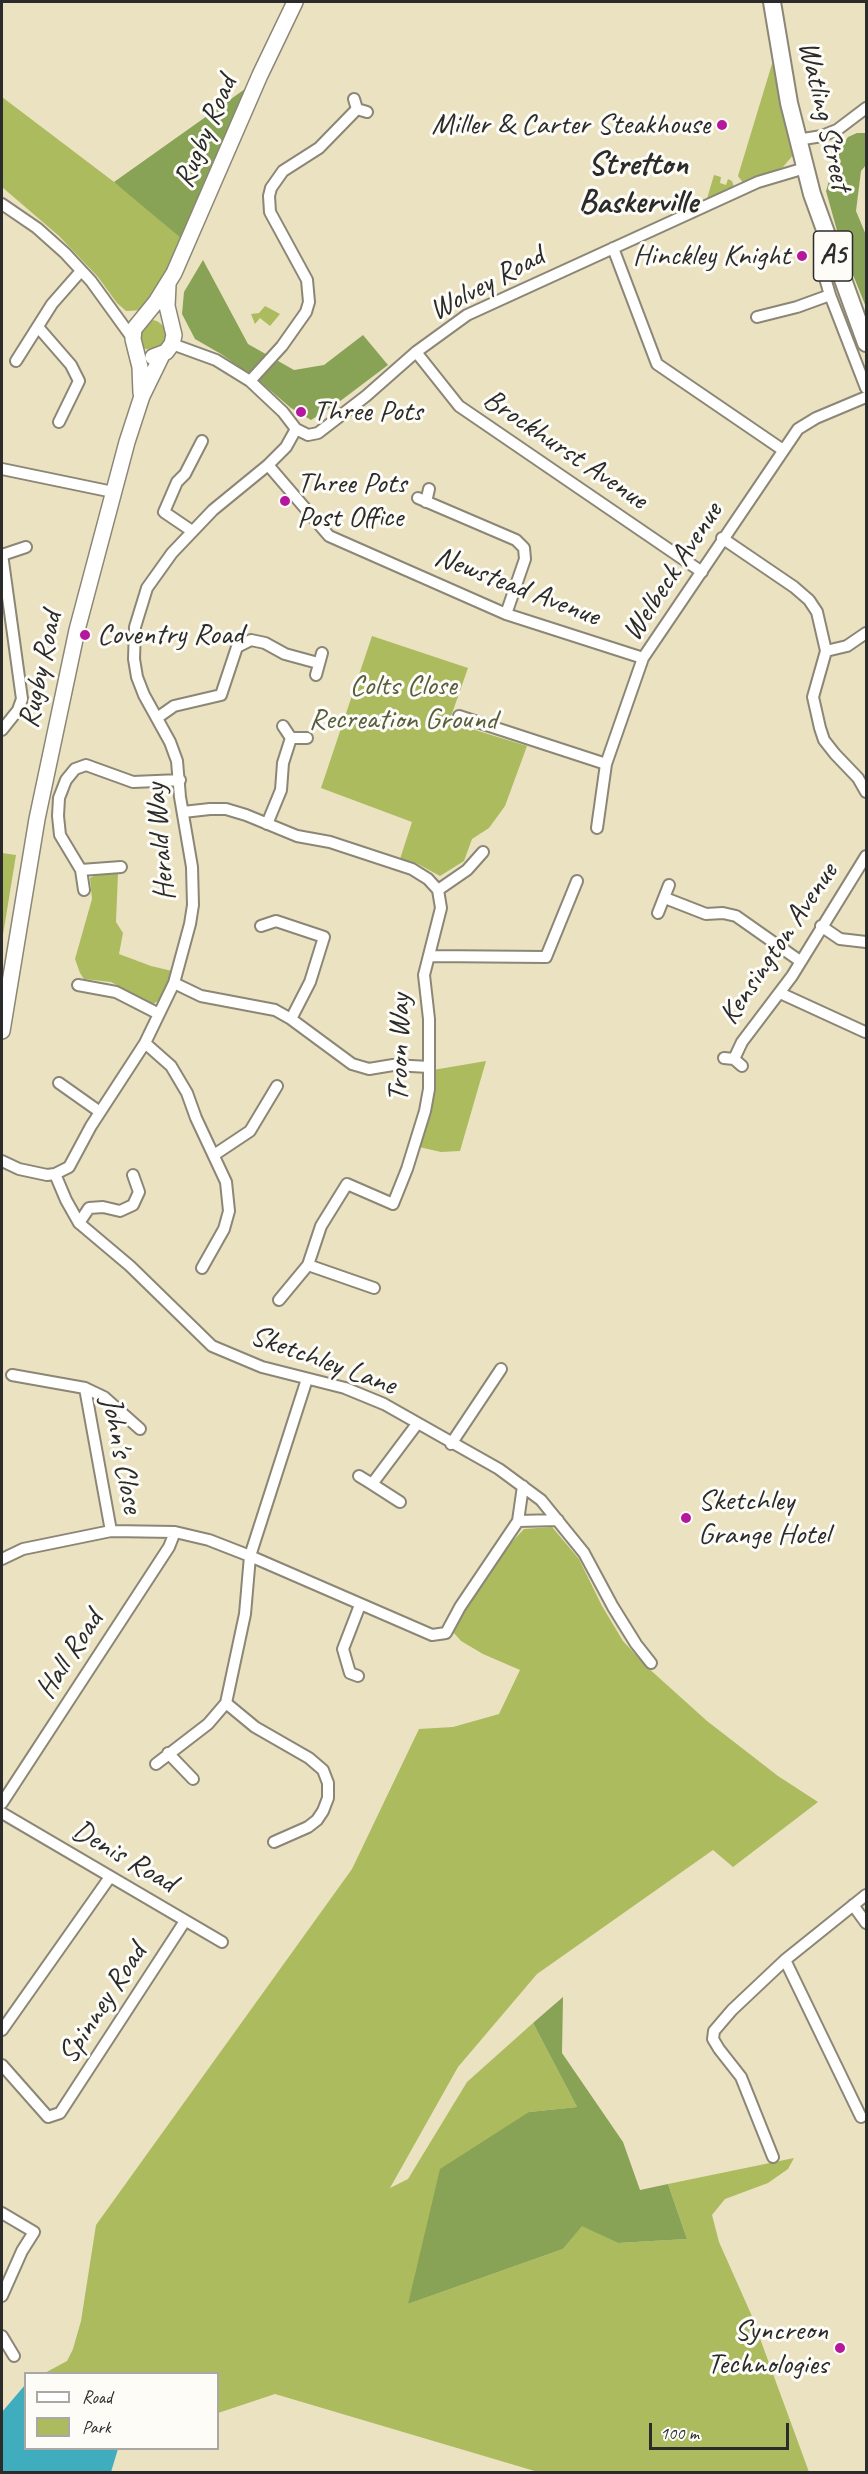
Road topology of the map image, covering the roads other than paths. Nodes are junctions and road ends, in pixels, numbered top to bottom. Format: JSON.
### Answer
{"nodes":[{"id":1,"x":296,"y":2,"type":"edge"},
{"id":2,"x":772,"y":2,"type":"edge"},
{"id":3,"x":359,"y":106,"type":"dead end"},
{"id":4,"x":867,"y":108,"type":"edge"},
{"id":5,"x":797,"y":140,"type":"junction"},
{"id":6,"x":805,"y":168,"type":"junction"},
{"id":7,"x":2,"y":204,"type":"edge"},
{"id":8,"x":613,"y":248,"type":"junction"},
{"id":9,"x":81,"y":271,"type":"junction"},
{"id":10,"x":825,"y":278,"type":"dead end"},
{"id":11,"x":168,"y":285,"type":"junction"},
{"id":12,"x":830,"y":295,"type":"junction"},
{"id":13,"x":114,"y":313,"type":"junction"},
{"id":14,"x":757,"y":317,"type":"dead end"},
{"id":15,"x":141,"y":320,"type":"junction"},
{"id":16,"x":38,"y":327,"type":"junction"},
{"id":17,"x":171,"y":327,"type":"junction"},
{"id":18,"x":134,"y":342,"type":"junction"},
{"id":19,"x":867,"y":342,"type":"edge"},
{"id":20,"x":167,"y":349,"type":"junction"},
{"id":21,"x":416,"y":352,"type":"junction"},
{"id":22,"x":16,"y":362,"type":"dead end"},
{"id":23,"x":250,"y":381,"type":"junction"},
{"id":24,"x":867,"y":388,"type":"edge"},
{"id":25,"x":142,"y":396,"type":"junction"},
{"id":26,"x":867,"y":397,"type":"edge"},
{"id":27,"x":59,"y":422,"type":"dead end"},
{"id":28,"x":296,"y":429,"type":"junction"},
{"id":29,"x":202,"y":441,"type":"dead end"},
{"id":30,"x":783,"y":450,"type":"junction"},
{"id":31,"x":268,"y":465,"type":"junction"},
{"id":32,"x":2,"y":470,"type":"edge"},
{"id":33,"x":429,"y":489,"type":"dead end"},
{"id":34,"x":113,"y":492,"type":"junction"},
{"id":35,"x":192,"y":531,"type":"junction"},
{"id":36,"x":722,"y":538,"type":"junction"},
{"id":37,"x":26,"y":547,"type":"dead end"},
{"id":38,"x":2,"y":554,"type":"edge"},
{"id":39,"x":702,"y":572,"type":"junction"},
{"id":40,"x":506,"y":614,"type":"junction"},
{"id":41,"x":7,"y":632,"type":"edge"},
{"id":42,"x":867,"y":633,"type":"edge"},
{"id":43,"x":826,"y":651,"type":"junction"},
{"id":44,"x":643,"y":658,"type":"junction"},
{"id":45,"x":316,"y":675,"type":"dead end"},
{"id":46,"x":459,"y":716,"type":"dead end"},
{"id":47,"x":157,"y":718,"type":"junction"},
{"id":48,"x":283,"y":726,"type":"dead end"},
{"id":49,"x":2,"y":730,"type":"edge"},
{"id":50,"x":291,"y":738,"type":"junction"},
{"id":51,"x":307,"y":738,"type":"dead end"},
{"id":52,"x":606,"y":764,"type":"junction"},
{"id":53,"x":180,"y":780,"type":"junction"},
{"id":54,"x":867,"y":792,"type":"edge"},
{"id":55,"x":183,"y":812,"type":"junction"},
{"id":56,"x":267,"y":824,"type":"junction"},
{"id":57,"x":597,"y":828,"type":"dead end"},
{"id":58,"x":483,"y":852,"type":"dead end"},
{"id":59,"x":867,"y":856,"type":"edge"},
{"id":60,"x":121,"y":867,"type":"dead end"},
{"id":61,"x":81,"y":870,"type":"junction"},
{"id":62,"x":577,"y":881,"type":"dead end"},
{"id":63,"x":669,"y":885,"type":"dead end"},
{"id":64,"x":84,"y":890,"type":"dead end"},
{"id":65,"x":438,"y":890,"type":"junction"},
{"id":66,"x":665,"y":898,"type":"junction"},
{"id":67,"x":657,"y":913,"type":"dead end"},
{"id":68,"x":261,"y":926,"type":"dead end"},
{"id":69,"x":822,"y":927,"type":"junction"},
{"id":70,"x":867,"y":942,"type":"edge"},
{"id":71,"x":430,"y":956,"type":"junction"},
{"id":72,"x":800,"y":961,"type":"junction"},
{"id":73,"x":174,"y":983,"type":"junction"},
{"id":74,"x":78,"y":985,"type":"dead end"},
{"id":75,"x":780,"y":993,"type":"junction"},
{"id":76,"x":159,"y":1014,"type":"junction"},
{"id":77,"x":291,"y":1019,"type":"junction"},
{"id":78,"x":2,"y":1031,"type":"edge"},
{"id":79,"x":865,"y":1032,"type":"dead end"},
{"id":80,"x":145,"y":1043,"type":"junction"},
{"id":81,"x":733,"y":1061,"type":"dead end"},
{"id":82,"x":429,"y":1068,"type":"junction"},
{"id":83,"x":59,"y":1083,"type":"dead end"},
{"id":84,"x":277,"y":1086,"type":"dead end"},
{"id":85,"x":100,"y":1112,"type":"junction"},
{"id":86,"x":214,"y":1155,"type":"junction"},
{"id":87,"x":2,"y":1161,"type":"edge"},
{"id":88,"x":55,"y":1174,"type":"junction"},
{"id":89,"x":133,"y":1174,"type":"dead end"},
{"id":90,"x":79,"y":1224,"type":"junction"},
{"id":91,"x":308,"y":1265,"type":"junction"},
{"id":92,"x":202,"y":1268,"type":"dead end"},
{"id":93,"x":374,"y":1288,"type":"dead end"},
{"id":94,"x":279,"y":1300,"type":"dead end"},
{"id":95,"x":501,"y":1369,"type":"dead end"},
{"id":96,"x":12,"y":1374,"type":"dead end"},
{"id":97,"x":307,"y":1379,"type":"junction"},
{"id":98,"x":85,"y":1388,"type":"junction"},
{"id":99,"x":417,"y":1424,"type":"junction"},
{"id":100,"x":140,"y":1429,"type":"dead end"},
{"id":101,"x":451,"y":1444,"type":"junction"},
{"id":102,"x":359,"y":1476,"type":"dead end"},
{"id":103,"x":372,"y":1484,"type":"junction"},
{"id":104,"x":523,"y":1486,"type":"junction"},
{"id":105,"x":400,"y":1502,"type":"dead end"},
{"id":106,"x":558,"y":1520,"type":"junction"},
{"id":107,"x":518,"y":1521,"type":"junction"},
{"id":108,"x":111,"y":1532,"type":"junction"},
{"id":109,"x":175,"y":1532,"type":"junction"},
{"id":110,"x":250,"y":1556,"type":"junction"},
{"id":111,"x":2,"y":1559,"type":"edge"},
{"id":112,"x":360,"y":1605,"type":"junction"},
{"id":113,"x":651,"y":1663,"type":"dead end"},
{"id":114,"x":358,"y":1676,"type":"dead end"},
{"id":115,"x":226,"y":1703,"type":"junction"},
{"id":116,"x":168,"y":1753,"type":"junction"},
{"id":117,"x":156,"y":1764,"type":"dead end"},
{"id":118,"x":193,"y":1779,"type":"dead end"},
{"id":119,"x":2,"y":1803,"type":"edge"},
{"id":120,"x":2,"y":1813,"type":"edge"},
{"id":121,"x":274,"y":1842,"type":"dead end"},
{"id":122,"x":110,"y":1877,"type":"junction"},
{"id":123,"x":867,"y":1895,"type":"edge"},
{"id":124,"x":853,"y":1905,"type":"junction"},
{"id":125,"x":185,"y":1921,"type":"junction"},
{"id":126,"x":867,"y":1923,"type":"edge"},
{"id":127,"x":222,"y":1942,"type":"dead end"},
{"id":128,"x":785,"y":1960,"type":"junction"},
{"id":129,"x":2,"y":2030,"type":"edge"},
{"id":130,"x":2,"y":2065,"type":"edge"},
{"id":131,"x":861,"y":2117,"type":"dead end"},
{"id":132,"x":773,"y":2157,"type":"dead end"},
{"id":133,"x":2,"y":2213,"type":"edge"},
{"id":134,"x":2,"y":2296,"type":"edge"},
{"id":135,"x":2,"y":2337,"type":"edge"},
{"id":136,"x":14,"y":2356,"type":"dead end"}],
"edges":[{"from":1,"to":11,"type":"main road","name":"Rugby Road"},
{"from":2,"to":5,"type":"highway","name":"Watling Street","number":"A5"},
{"from":3,"to":23,"type":"street"},
{"from":4,"to":5,"type":"street"},
{"from":5,"to":6,"type":"highway","name":"Watling Street","number":"A5"},
{"from":6,"to":8,"type":"street","name":"Wolvey Road"},
{"from":6,"to":19,"type":"highway","name":"Watling Street","number":"A5"},
{"from":7,"to":9,"type":"street"},
{"from":8,"to":21,"type":"street","name":"Wolvey Road"},
{"from":8,"to":30,"type":"street"},
{"from":9,"to":13,"type":"street"},
{"from":9,"to":16,"type":"street"},
{"from":10,"to":12,"type":"street"},
{"from":11,"to":15,"type":"main road","name":"Rugby Road"},
{"from":11,"to":17,"type":"main road","name":"Rugby Road"},
{"from":12,"to":14,"type":"street"},
{"from":12,"to":24,"type":"street"},
{"from":13,"to":15,"type":"street"},
{"from":13,"to":18,"type":"street"},
{"from":15,"to":17,"type":"main road"},
{"from":15,"to":18,"type":"main road"},
{"from":16,"to":22,"type":"street"},
{"from":16,"to":27,"type":"street"},
{"from":17,"to":20,"type":"main road"},
{"from":18,"to":20,"type":"main road"},
{"from":18,"to":25,"type":"main road","name":"Rugby Road"},
{"from":20,"to":23,"type":"street"},
{"from":20,"to":25,"type":"main road","name":"Rugby Road"},
{"from":21,"to":28,"type":"street","name":"Wolvey Road"},
{"from":21,"to":39,"type":"street","name":"Brockhurst Avenue"},
{"from":23,"to":28,"type":"street"},
{"from":25,"to":34,"type":"main road","name":"Rugby Road"},
{"from":26,"to":30,"type":"street","name":"Welbeck Avenue"},
{"from":28,"to":31,"type":"street"},
{"from":29,"to":35,"type":"street"},
{"from":30,"to":36,"type":"street","name":"Welbeck Avenue"},
{"from":31,"to":35,"type":"street"},
{"from":31,"to":40,"type":"street","name":"Newstead Avenue"},
{"from":32,"to":34,"type":"street"},
{"from":33,"to":40,"type":"street"},
{"from":34,"to":78,"type":"main road","name":"Rugby Road"},
{"from":35,"to":47,"type":"street","name":"Herald Way"},
{"from":36,"to":39,"type":"street","name":"Welbeck Avenue"},
{"from":36,"to":43,"type":"street"},
{"from":37,"to":38,"type":"street"},
{"from":38,"to":41,"type":"street"},
{"from":39,"to":44,"type":"street","name":"Welbeck Avenue"},
{"from":40,"to":44,"type":"street","name":"Newstead Avenue"},
{"from":41,"to":49,"type":"street"},
{"from":42,"to":43,"type":"street"},
{"from":43,"to":54,"type":"street"},
{"from":44,"to":52,"type":"street","name":"Welbeck Avenue"},
{"from":45,"to":47,"type":"street"},
{"from":46,"to":52,"type":"street"},
{"from":47,"to":53,"type":"street","name":"Herald Way"},
{"from":48,"to":50,"type":"street"},
{"from":50,"to":51,"type":"street"},
{"from":50,"to":56,"type":"street"},
{"from":52,"to":57,"type":"street","name":"Welbeck Avenue"},
{"from":53,"to":55,"type":"street","name":"Herald Way"},
{"from":53,"to":61,"type":"street"},
{"from":55,"to":56,"type":"street"},
{"from":55,"to":73,"type":"street","name":"Herald Way"},
{"from":56,"to":65,"type":"street"},
{"from":58,"to":65,"type":"street"},
{"from":59,"to":69,"type":"street","name":"Kensington Avenue"},
{"from":60,"to":61,"type":"street"},
{"from":61,"to":64,"type":"street"},
{"from":62,"to":71,"type":"street"},
{"from":63,"to":66,"type":"street"},
{"from":65,"to":71,"type":"street","name":"Troon Way"},
{"from":66,"to":67,"type":"street"},
{"from":66,"to":72,"type":"street"},
{"from":68,"to":77,"type":"street"},
{"from":69,"to":70,"type":"street"},
{"from":69,"to":72,"type":"street","name":"Kensington Avenue"},
{"from":71,"to":82,"type":"street","name":"Troon Way"},
{"from":72,"to":75,"type":"street","name":"Kensington Avenue"},
{"from":73,"to":76,"type":"street","name":"Herald Way"},
{"from":73,"to":77,"type":"street"},
{"from":74,"to":76,"type":"street"},
{"from":75,"to":79,"type":"street"},
{"from":75,"to":81,"type":"street","name":"Kensington Avenue"},
{"from":76,"to":80,"type":"street","name":"Herald Way"},
{"from":77,"to":82,"type":"street"},
{"from":80,"to":85,"type":"street","name":"Herald Way"},
{"from":80,"to":86,"type":"street"},
{"from":82,"to":91,"type":"street","name":"Troon Way"},
{"from":83,"to":85,"type":"street"},
{"from":84,"to":86,"type":"street"},
{"from":85,"to":88,"type":"street","name":"Herald Way"},
{"from":86,"to":92,"type":"street"},
{"from":87,"to":88,"type":"street"},
{"from":88,"to":90,"type":"street","name":"Sketchley Lane"},
{"from":89,"to":90,"type":"street"},
{"from":90,"to":97,"type":"street","name":"Sketchley Lane"},
{"from":91,"to":93,"type":"street"},
{"from":91,"to":94,"type":"street"},
{"from":95,"to":101,"type":"street"},
{"from":96,"to":98,"type":"street","name":"John's Close"},
{"from":97,"to":99,"type":"street","name":"Sketchley Lane"},
{"from":97,"to":110,"type":"street"},
{"from":98,"to":100,"type":"street"},
{"from":98,"to":108,"type":"street","name":"John's Close"},
{"from":99,"to":101,"type":"street","name":"Sketchley Lane"},
{"from":99,"to":103,"type":"street"},
{"from":101,"to":104,"type":"street","name":"Sketchley Lane"},
{"from":102,"to":103,"type":"street"},
{"from":103,"to":105,"type":"street"},
{"from":104,"to":106,"type":"street","name":"Sketchley Lane"},
{"from":104,"to":107,"type":"street"},
{"from":106,"to":107,"type":"street"},
{"from":106,"to":113,"type":"street","name":"Sketchley Lane"},
{"from":107,"to":112,"type":"street"},
{"from":108,"to":109,"type":"street"},
{"from":108,"to":111,"type":"street"},
{"from":109,"to":110,"type":"street"},
{"from":109,"to":119,"type":"street","name":"Hall Road"},
{"from":110,"to":112,"type":"street"},
{"from":110,"to":115,"type":"street"},
{"from":112,"to":114,"type":"street"},
{"from":115,"to":116,"type":"street"},
{"from":115,"to":121,"type":"street"},
{"from":116,"to":117,"type":"street"},
{"from":116,"to":118,"type":"street"},
{"from":120,"to":122,"type":"street","name":"Denis Road"},
{"from":122,"to":125,"type":"street","name":"Denis Road"},
{"from":122,"to":129,"type":"street"},
{"from":123,"to":124,"type":"street"},
{"from":124,"to":126,"type":"street"},
{"from":124,"to":128,"type":"street"},
{"from":125,"to":127,"type":"street","name":"Denis Road"},
{"from":125,"to":130,"type":"street","name":"Spinney Road"},
{"from":128,"to":131,"type":"street"},
{"from":128,"to":132,"type":"street"},
{"from":133,"to":134,"type":"street"},
{"from":135,"to":136,"type":"street"}]}
